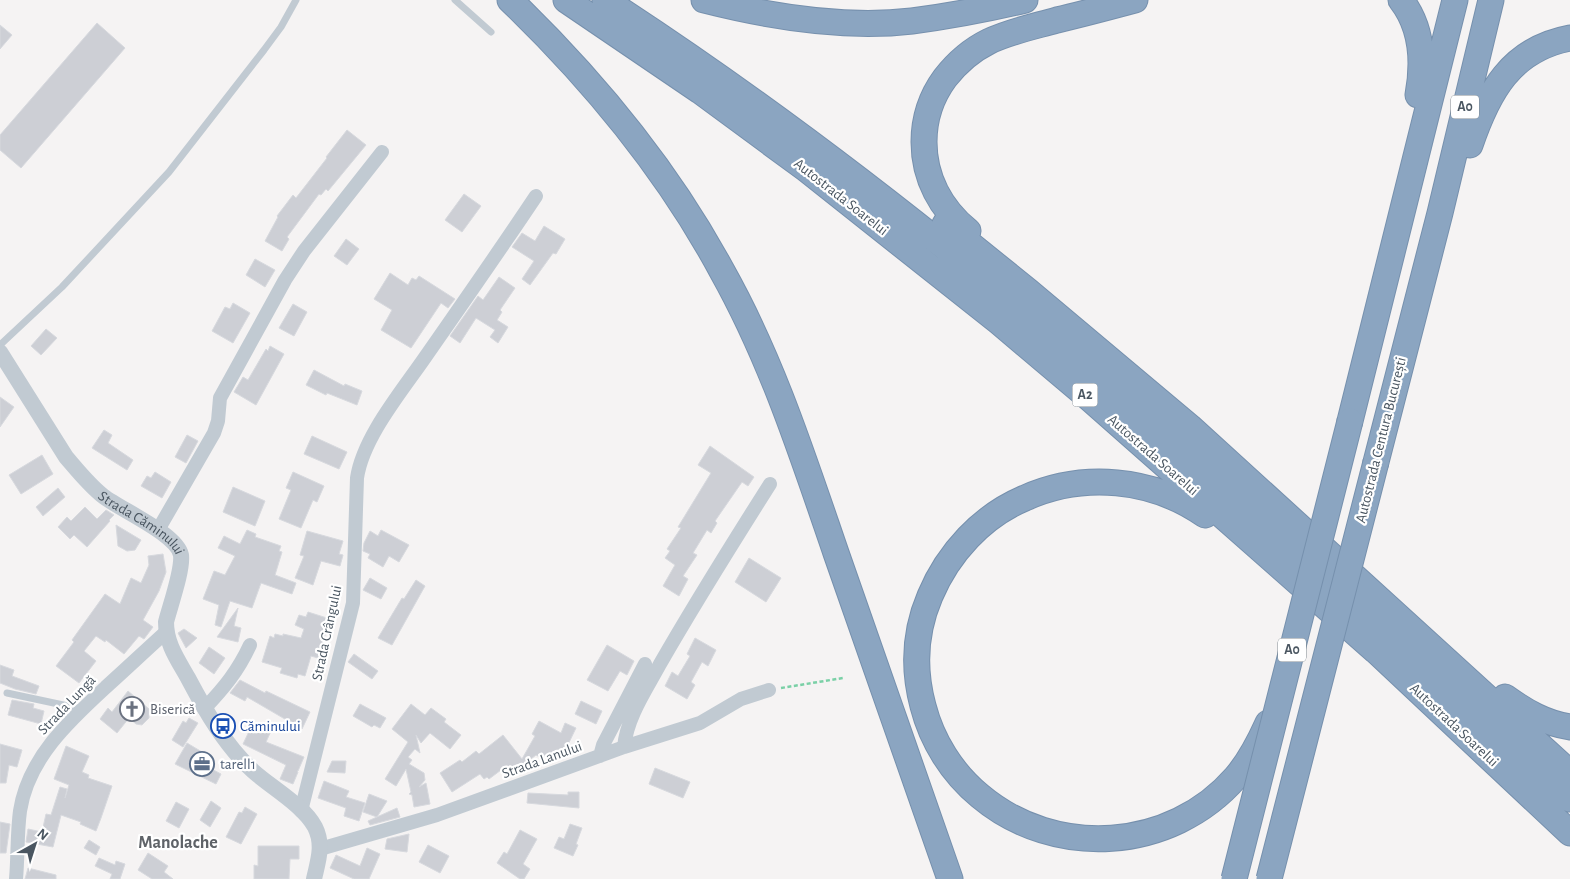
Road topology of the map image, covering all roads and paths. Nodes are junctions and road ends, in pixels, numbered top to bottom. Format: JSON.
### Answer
{"nodes":[{"id":1,"x":296,"y":0,"type":"edge"},
{"id":2,"x":455,"y":0,"type":"edge"},
{"id":3,"x":510,"y":0,"type":"edge"},
{"id":4,"x":566,"y":0,"type":"edge"},
{"id":5,"x":605,"y":0,"type":"edge"},
{"id":6,"x":635,"y":0,"type":"edge"},
{"id":7,"x":704,"y":0,"type":"edge"},
{"id":8,"x":1024,"y":0,"type":"edge"},
{"id":9,"x":1135,"y":0,"type":"edge"},
{"id":10,"x":1401,"y":0,"type":"edge"},
{"id":11,"x":1455,"y":0,"type":"edge"},
{"id":12,"x":1491,"y":0,"type":"edge"},
{"id":13,"x":491,"y":32,"type":"dead end"},
{"id":14,"x":1570,"y":38,"type":"edge"},
{"id":15,"x":382,"y":152,"type":"dead end"},
{"id":16,"x":536,"y":196,"type":"dead end"},
{"id":17,"x":1406,"y":201,"type":"junction"},
{"id":18,"x":1440,"y":213,"type":"junction"},
{"id":19,"x":1028,"y":291,"type":"junction"},
{"id":20,"x":0,"y":345,"type":"edge"},
{"id":21,"x":0,"y":352,"type":"edge"},
{"id":22,"x":770,"y":484,"type":"dead end"},
{"id":23,"x":158,"y":530,"type":"junction"},
{"id":24,"x":1269,"y":557,"type":"junction"},
{"id":25,"x":166,"y":632,"type":"junction"},
{"id":26,"x":250,"y":645,"type":"dead end"},
{"id":27,"x":1446,"y":658,"type":"junction"},
{"id":28,"x":645,"y":664,"type":"dead end"},
{"id":29,"x":843,"y":678,"type":"dead end"},
{"id":30,"x":1283,"y":687,"type":"junction"},
{"id":31,"x":769,"y":690,"type":"joint"},
{"id":32,"x":1417,"y":691,"type":"junction"},
{"id":33,"x":7,"y":692,"type":"dead end"},
{"id":34,"x":204,"y":708,"type":"junction"},
{"id":35,"x":82,"y":709,"type":"junction"},
{"id":36,"x":1570,"y":727,"type":"edge"},
{"id":37,"x":624,"y":747,"type":"junction"},
{"id":38,"x":600,"y":756,"type":"junction"},
{"id":39,"x":1570,"y":773,"type":"edge"},
{"id":40,"x":1570,"y":799,"type":"edge"},
{"id":41,"x":301,"y":810,"type":"junction"},
{"id":42,"x":1570,"y":833,"type":"edge"},
{"id":43,"x":320,"y":849,"type":"junction"},
{"id":44,"x":1570,"y":851,"type":"edge"},
{"id":45,"x":16,"y":879,"type":"edge"},
{"id":46,"x":314,"y":879,"type":"edge"},
{"id":47,"x":950,"y":879,"type":"edge"},
{"id":48,"x":1234,"y":879,"type":"edge"},
{"id":49,"x":1269,"y":879,"type":"edge"}],
"edges":[{"from":1,"to":20,"type":"lane"},
{"from":2,"to":13,"type":"lane"},
{"from":3,"to":47,"type":"highway"},
{"from":4,"to":24,"type":"highway","name":"Autostrada Soarelui","number":"A2"},
{"from":5,"to":40,"type":"highway","name":"Autostrada Soarelui","number":"A2"},
{"from":6,"to":19,"type":"highway"},
{"from":7,"to":8,"type":"highway"},
{"from":9,"to":19,"type":"highway"},
{"from":10,"to":17,"type":"highway"},
{"from":11,"to":17,"type":"highway","number":"A0"},
{"from":12,"to":18,"type":"highway","name":"Autostrada Centura București","number":"A0"},
{"from":14,"to":18,"type":"highway"},
{"from":15,"to":23,"type":"street"},
{"from":16,"to":41,"type":"street","name":"Strada Crângului"},
{"from":17,"to":30,"type":"highway","number":"A0","bridge":true},
{"from":18,"to":49,"type":"highway","name":"Autostrada Centura București","number":"A0","bridge":true},
{"from":19,"to":27,"type":"highway"},
{"from":21,"to":23,"type":"street","name":"Strada Căminului"},
{"from":22,"to":37,"type":"street"},
{"from":23,"to":25,"type":"street","name":"Strada Căminului"},
{"from":24,"to":30,"type":"highway","bridge":true},
{"from":24,"to":32,"type":"highway","name":"Autostrada Soarelui","number":"A2"},
{"from":25,"to":34,"type":"street","name":"Strada Căminului"},
{"from":25,"to":35,"type":"street","name":"Strada Lungă"},
{"from":26,"to":34,"type":"street"},
{"from":27,"to":36,"type":"highway"},
{"from":27,"to":39,"type":"highway"},
{"from":28,"to":38,"type":"street"},
{"from":29,"to":31,"type":"path"},
{"from":30,"to":48,"type":"highway","number":"A0","bridge":true},
{"from":31,"to":37,"type":"street","name":"Strada Lanului"},
{"from":32,"to":42,"type":"highway","name":"Autostrada Soarelui","number":"A2"},
{"from":32,"to":44,"type":"highway"},
{"from":33,"to":35,"type":"lane"},
{"from":34,"to":41,"type":"street","name":"Strada Căminului"},
{"from":35,"to":45,"type":"street","name":"Strada Lungă"},
{"from":37,"to":38,"type":"street","name":"Strada Lanului"},
{"from":38,"to":43,"type":"street","name":"Strada Lanului"},
{"from":41,"to":43,"type":"street","name":"Strada Căminului"},
{"from":43,"to":46,"type":"street","name":"Strada Căminului"}]}
